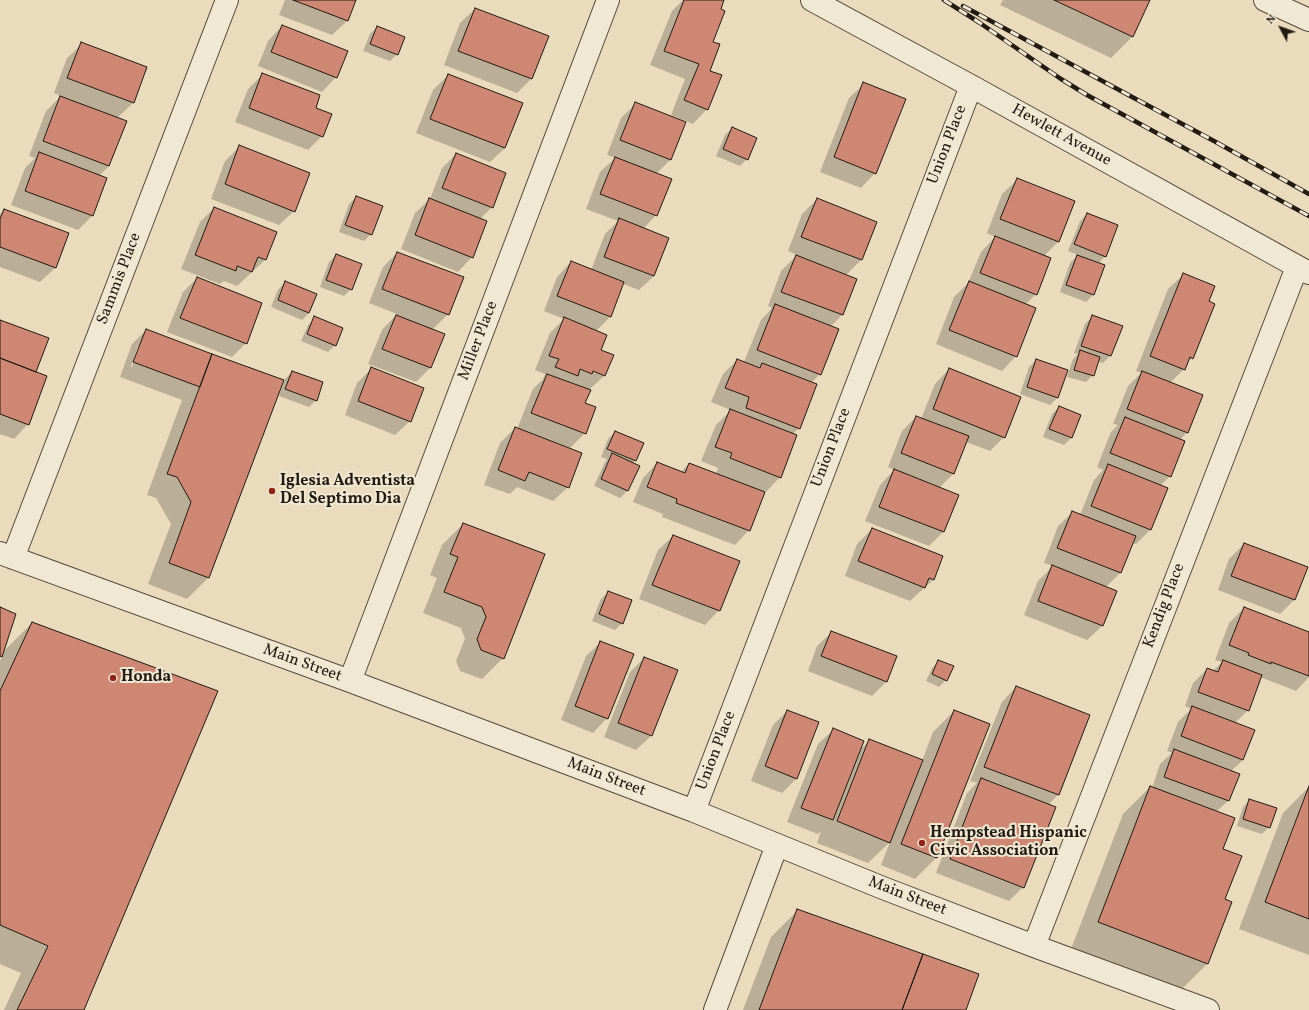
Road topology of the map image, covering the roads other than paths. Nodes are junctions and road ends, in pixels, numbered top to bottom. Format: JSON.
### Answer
{"nodes":[{"id":1,"x":228,"y":0,"type":"edge"},
{"id":2,"x":608,"y":0,"type":"edge"},
{"id":3,"x":812,"y":0,"type":"edge"},
{"id":4,"x":1264,"y":0,"type":"edge"},
{"id":5,"x":1309,"y":20,"type":"edge"},
{"id":6,"x":971,"y":86,"type":"junction"},
{"id":7,"x":1303,"y":270,"type":"edge"},
{"id":8,"x":6,"y":555,"type":"edge"},
{"id":9,"x":350,"y":681,"type":"junction"},
{"id":10,"x":694,"y":811,"type":"junction"},
{"id":11,"x":778,"y":845,"type":"junction"},
{"id":12,"x":1034,"y":946,"type":"junction"},
{"id":13,"x":714,"y":1010,"type":"edge"},
{"id":14,"x":1208,"y":1010,"type":"edge"}],
"edges":[{"from":1,"to":8,"type":"street","name":"Sammis Place"},
{"from":2,"to":9,"type":"street","name":"Miller Place"},
{"from":3,"to":6,"type":"street","name":"Hewlett Avenue"},
{"from":4,"to":5,"type":"street"},
{"from":6,"to":7,"type":"street","name":"Hewlett Avenue"},
{"from":6,"to":10,"type":"street","name":"Union Place"},
{"from":7,"to":12,"type":"street","name":"Kendig Place"},
{"from":8,"to":9,"type":"street","name":"Main Street"},
{"from":9,"to":10,"type":"street","name":"Main Street"},
{"from":10,"to":11,"type":"street","name":"Main Street"},
{"from":11,"to":12,"type":"street","name":"Main Street"},
{"from":11,"to":13,"type":"street"},
{"from":12,"to":14,"type":"street","name":"Main Street"}]}
